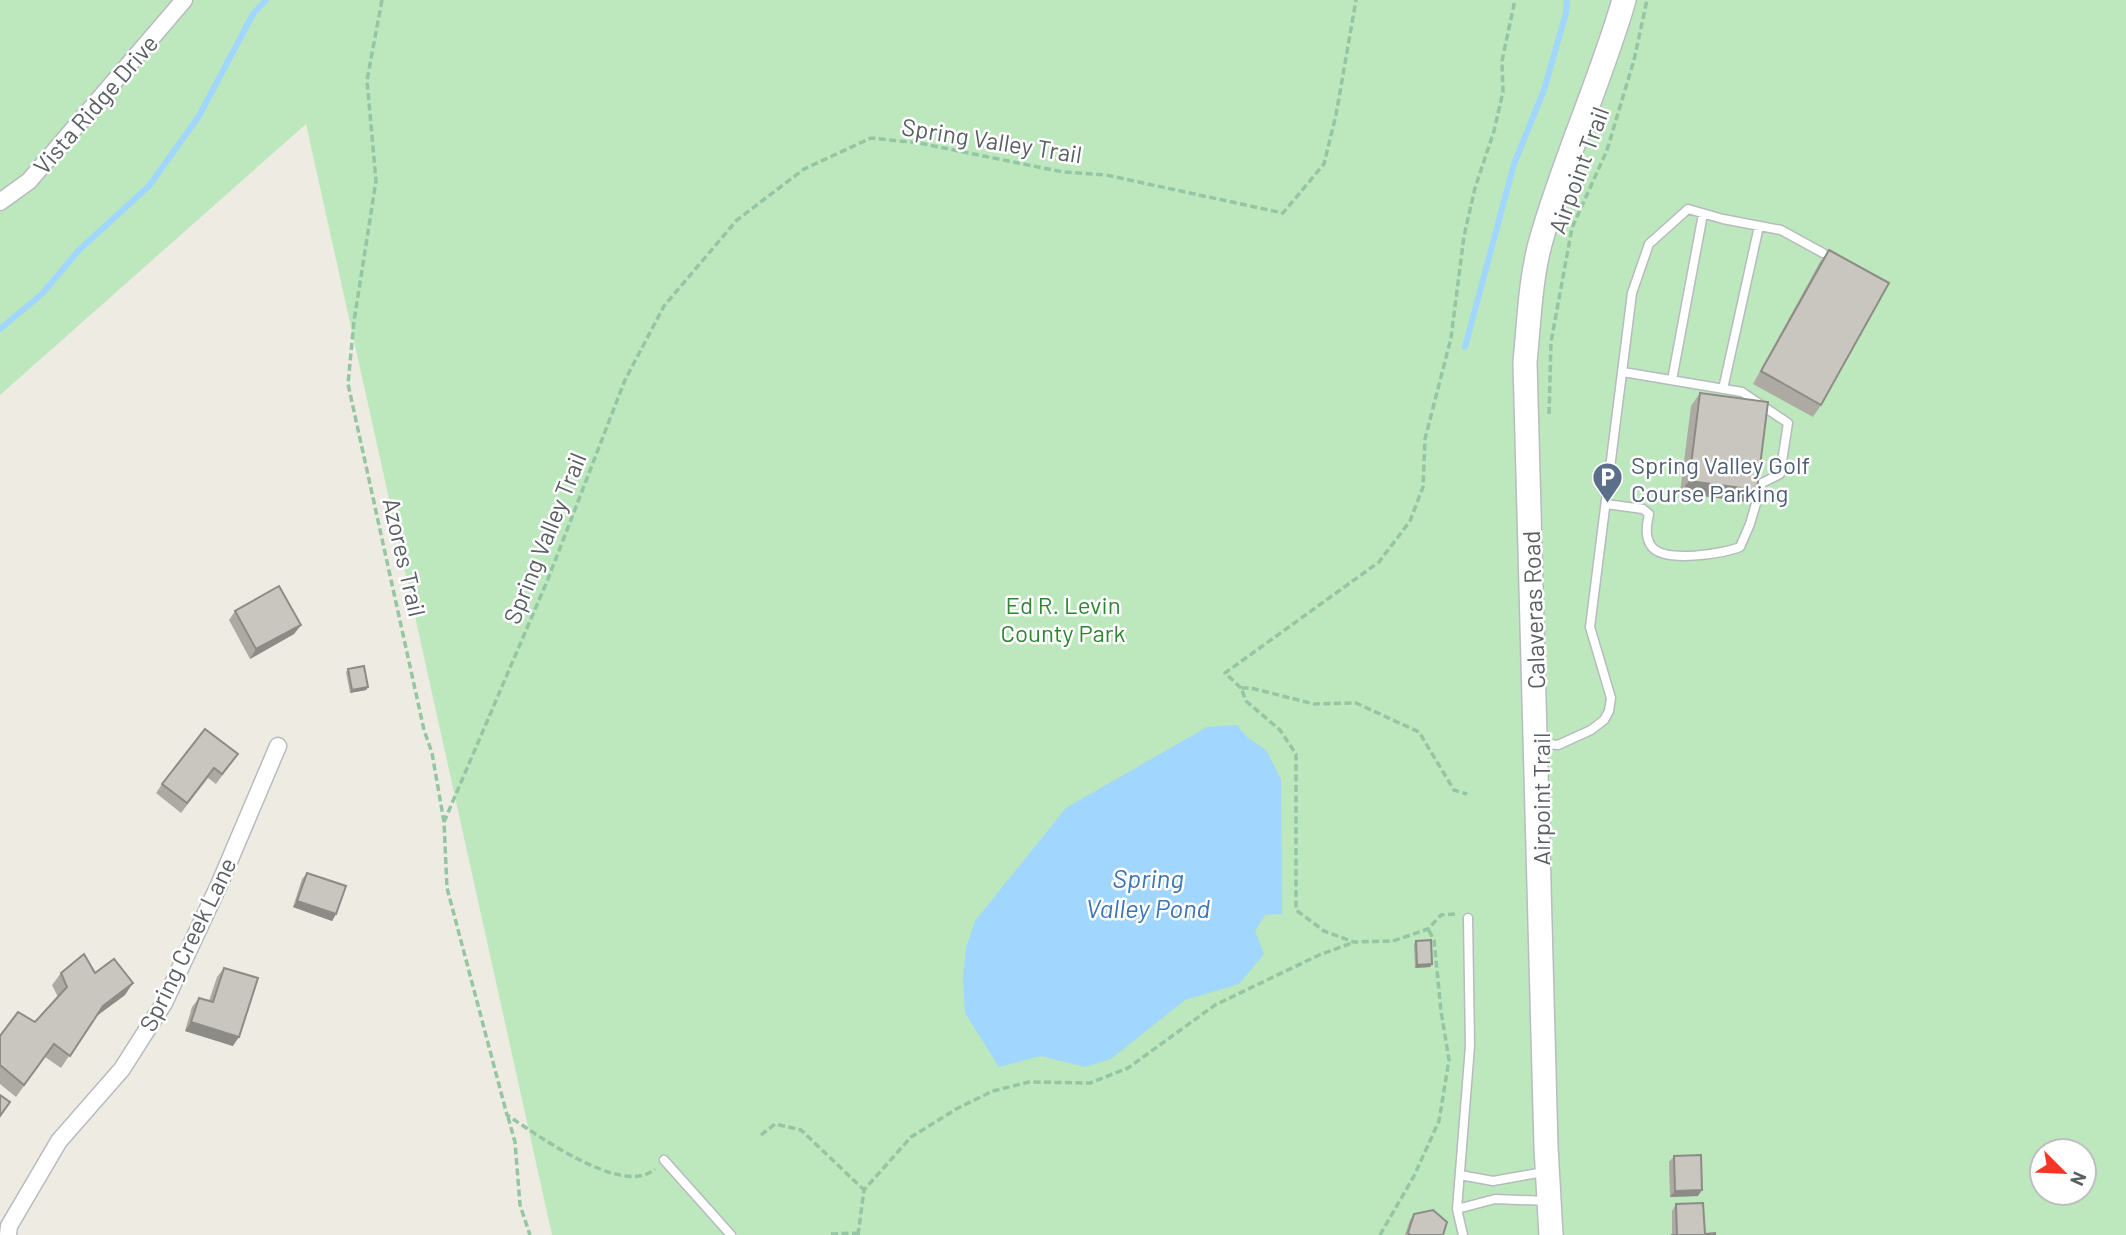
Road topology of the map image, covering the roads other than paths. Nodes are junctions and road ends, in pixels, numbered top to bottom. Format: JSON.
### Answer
{"nodes":[{"id":1,"x":184,"y":0,"type":"edge"},
{"id":2,"x":1624,"y":0,"type":"edge"},
{"id":3,"x":0,"y":202,"type":"edge"},
{"id":4,"x":1703,"y":214,"type":"junction"},
{"id":5,"x":1759,"y":226,"type":"junction"},
{"id":6,"x":1824,"y":253,"type":"edge"},
{"id":7,"x":1623,"y":372,"type":"junction"},
{"id":8,"x":1672,"y":380,"type":"junction"},
{"id":9,"x":1723,"y":389,"type":"junction"},
{"id":10,"x":1606,"y":504,"type":"junction"},
{"id":11,"x":1537,"y":743,"type":"junction"},
{"id":12,"x":278,"y":746,"type":"dead end"},
{"id":13,"x":1468,"y":918,"type":"dead end"},
{"id":14,"x":664,"y":1160,"type":"road end"},
{"id":15,"x":1547,"y":1172,"type":"junction"},
{"id":16,"x":1460,"y":1175,"type":"junction"},
{"id":17,"x":1549,"y":1201,"type":"junction"},
{"id":18,"x":1457,"y":1209,"type":"junction"},
{"id":19,"x":8,"y":1235,"type":"edge"},
{"id":20,"x":731,"y":1235,"type":"edge"},
{"id":21,"x":1463,"y":1235,"type":"edge"},
{"id":22,"x":1551,"y":1235,"type":"edge"}],
"edges":[{"from":1,"to":3,"type":"street","name":"Vista Ridge Drive"},
{"from":2,"to":11,"type":"street","name":"Calaveras Road"},
{"from":4,"to":5,"type":"lane"},
{"from":4,"to":7,"type":"lane"},
{"from":4,"to":8,"type":"lane"},
{"from":5,"to":6,"type":"lane"},
{"from":5,"to":9,"type":"lane"},
{"from":7,"to":8,"type":"lane"},
{"from":7,"to":10,"type":"lane"},
{"from":8,"to":9,"type":"lane"},
{"from":9,"to":10,"type":"lane"},
{"from":10,"to":11,"type":"lane"},
{"from":11,"to":15,"type":"street","name":"Calaveras Road"},
{"from":12,"to":19,"type":"street","name":"Spring Creek Lane"},
{"from":13,"to":16,"type":"lane"},
{"from":14,"to":20,"type":"lane"},
{"from":15,"to":16,"type":"lane"},
{"from":15,"to":17,"type":"street","name":"Calaveras Road"},
{"from":16,"to":18,"type":"lane"},
{"from":17,"to":18,"type":"lane"},
{"from":17,"to":22,"type":"street","name":"Calaveras Road"},
{"from":18,"to":21,"type":"lane"}]}
